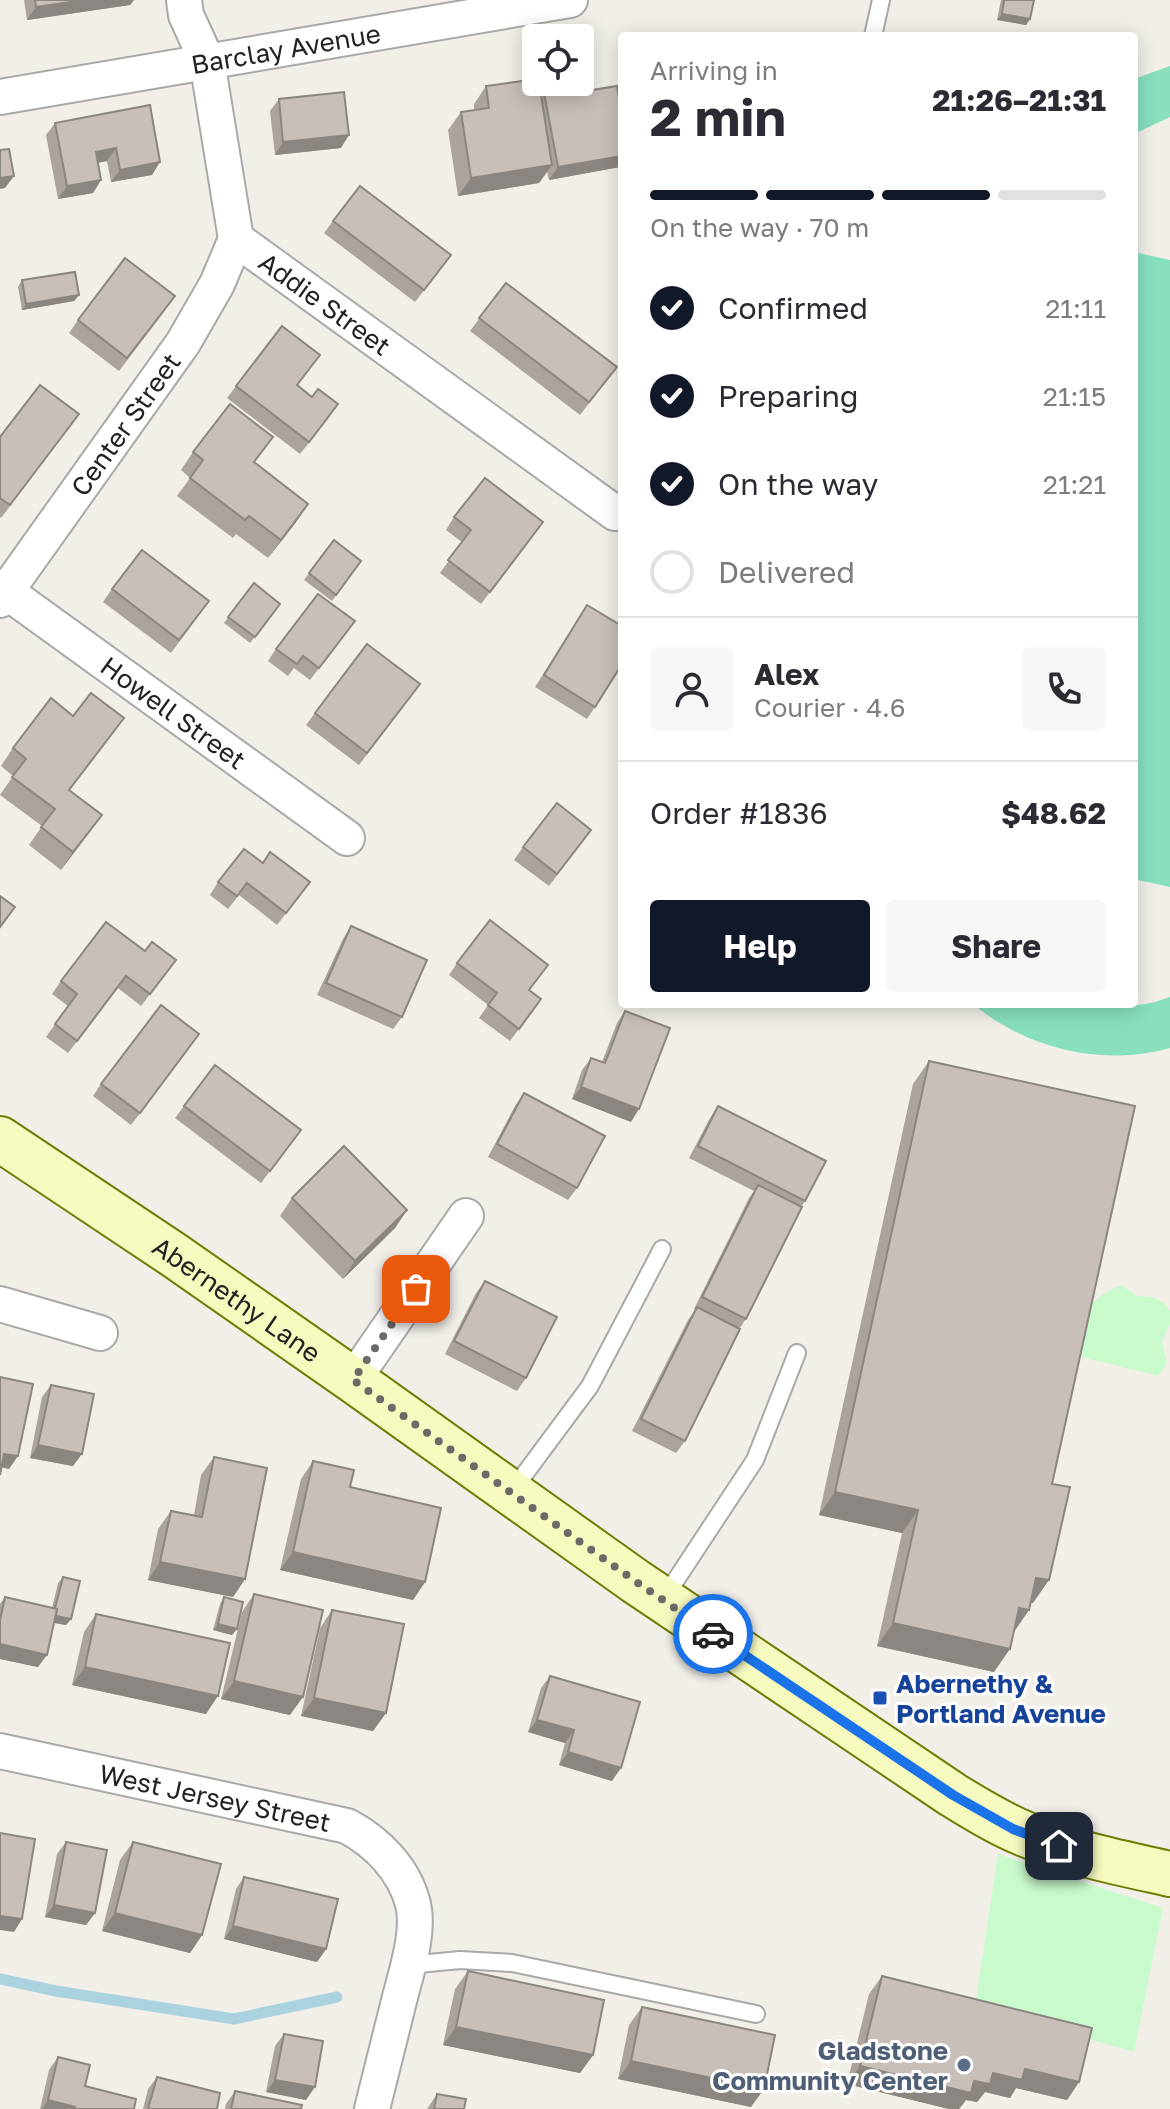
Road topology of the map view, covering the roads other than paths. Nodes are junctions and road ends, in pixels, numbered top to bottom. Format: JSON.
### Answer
{"nodes":[{"id":1,"x":184,"y":0,"type":"edge"},
{"id":2,"x":570,"y":0,"type":"edge"},
{"id":3,"x":881,"y":0,"type":"edge"},
{"id":4,"x":874,"y":32,"type":"edge"},
{"id":5,"x":207,"y":61,"type":"junction"},
{"id":6,"x":0,"y":97,"type":"edge"},
{"id":7,"x":236,"y":239,"type":"junction"},
{"id":8,"x":615,"y":513,"type":"dead end"},
{"id":9,"x":2,"y":593,"type":"edge"},
{"id":10,"x":347,"y":838,"type":"dead end"},
{"id":11,"x":0,"y":1139,"type":"edge"},
{"id":12,"x":466,"y":1216,"type":"dead end"},
{"id":13,"x":662,"y":1249,"type":"dead end"},
{"id":14,"x":0,"y":1304,"type":"edge"},
{"id":15,"x":100,"y":1333,"type":"dead end"},
{"id":16,"x":797,"y":1353,"type":"dead end"},
{"id":17,"x":353,"y":1380,"type":"junction"},
{"id":18,"x":511,"y":1492,"type":"junction"},
{"id":19,"x":663,"y":1600,"type":"junction"},
{"id":20,"x":0,"y":1751,"type":"edge"},
{"id":21,"x":1170,"y":1874,"type":"edge"},
{"id":22,"x":408,"y":1965,"type":"junction"},
{"id":23,"x":756,"y":2014,"type":"dead end"},
{"id":24,"x":372,"y":2109,"type":"edge"}],
"edges":[{"from":1,"to":5,"type":"street","name":"Addie Street"},
{"from":2,"to":5,"type":"street","name":"Barclay Avenue"},
{"from":3,"to":4,"type":"lane"},
{"from":5,"to":6,"type":"street","name":"Barclay Avenue"},
{"from":5,"to":7,"type":"street","name":"Addie Street"},
{"from":7,"to":8,"type":"street","name":"Addie Street"},
{"from":7,"to":9,"type":"street","name":"Center Street"},
{"from":9,"to":10,"type":"street","name":"Howell Street"},
{"from":11,"to":17,"type":"street","name":"Abernethy Lane"},
{"from":12,"to":17,"type":"street"},
{"from":13,"to":18,"type":"lane"},
{"from":14,"to":15,"type":"street"},
{"from":16,"to":19,"type":"lane"},
{"from":17,"to":18,"type":"street","name":"Abernethy Lane"},
{"from":18,"to":19,"type":"street","name":"Abernethy Lane"},
{"from":19,"to":21,"type":"street","name":"Abernethy Lane"},
{"from":20,"to":22,"type":"street","name":"West Jersey Street"},
{"from":22,"to":23,"type":"lane"},
{"from":22,"to":24,"type":"street"}]}
